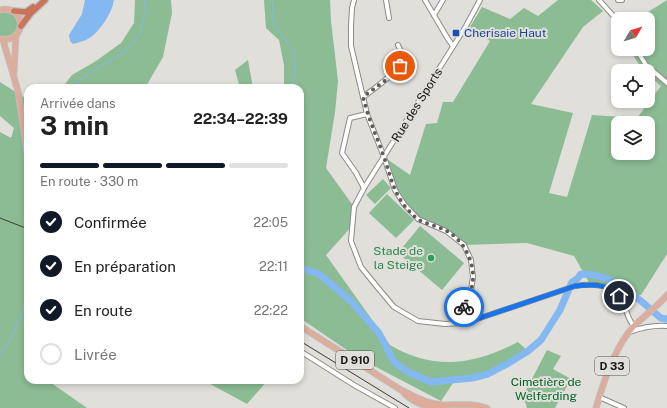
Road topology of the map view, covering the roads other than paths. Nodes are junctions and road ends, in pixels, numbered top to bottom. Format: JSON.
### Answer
{"nodes":[{"id":1,"x":40,"y":0,"type":"edge"},
{"id":2,"x":45,"y":0,"type":"edge"},
{"id":3,"x":354,"y":0,"type":"edge"},
{"id":4,"x":386,"y":0,"type":"edge"},
{"id":5,"x":425,"y":0,"type":"edge"},
{"id":6,"x":444,"y":0,"type":"edge"},
{"id":7,"x":480,"y":0,"type":"edge"},
{"id":8,"x":599,"y":0,"type":"edge"},
{"id":9,"x":618,"y":0,"type":"edge"},
{"id":10,"x":622,"y":0,"type":"edge"},
{"id":11,"x":604,"y":2,"type":"edge"},
{"id":12,"x":0,"y":10,"type":"edge"},
{"id":13,"x":14,"y":11,"type":"junction"},
{"id":14,"x":611,"y":12,"type":"edge"},
{"id":15,"x":434,"y":14,"type":"junction"},
{"id":16,"x":389,"y":18,"type":"dead end"},
{"id":17,"x":21,"y":26,"type":"junction"},
{"id":18,"x":16,"y":35,"type":"junction"},
{"id":19,"x":1,"y":39,"type":"edge"},
{"id":20,"x":398,"y":45,"type":"dead end"},
{"id":21,"x":453,"y":46,"type":"junction"},
{"id":22,"x":640,"y":56,"type":"edge"},
{"id":23,"x":14,"y":77,"type":"junction"},
{"id":24,"x":667,"y":83,"type":"edge"},
{"id":25,"x":363,"y":97,"type":"junction"},
{"id":26,"x":367,"y":114,"type":"junction"},
{"id":27,"x":24,"y":135,"type":"edge"},
{"id":28,"x":384,"y":157,"type":"junction"},
{"id":29,"x":364,"y":188,"type":"junction"},
{"id":30,"x":667,"y":295,"type":"edge"},
{"id":31,"x":461,"y":323,"type":"junction"},
{"id":32,"x":634,"y":326,"type":"junction"},
{"id":33,"x":667,"y":326,"type":"edge"},
{"id":34,"x":304,"y":329,"type":"edge"},
{"id":35,"x":630,"y":332,"type":"junction"},
{"id":36,"x":304,"y":354,"type":"edge"},
{"id":37,"x":599,"y":397,"type":"junction"},
{"id":38,"x":426,"y":406,"type":"edge"},
{"id":39,"x":395,"y":408,"type":"edge"},
{"id":40,"x":487,"y":408,"type":"edge"},
{"id":41,"x":596,"y":408,"type":"edge"},
{"id":42,"x":624,"y":408,"type":"edge"}],
"edges":[{"from":1,"to":13,"type":"highway"},
{"from":2,"to":17,"type":"highway"},
{"from":3,"to":25,"type":"street"},
{"from":4,"to":16,"type":"street"},
{"from":5,"to":15,"type":"street"},
{"from":6,"to":15,"type":"street"},
{"from":7,"to":21,"type":"street","name":"Rue des Sports"},
{"from":8,"to":11,"type":"street"},
{"from":9,"to":10,"type":"street"},
{"from":11,"to":14,"type":"street"},
{"from":12,"to":13,"type":"main road"},
{"from":13,"to":17,"type":"main road"},
{"from":15,"to":21,"type":"street"},
{"from":17,"to":18,"type":"main road"},
{"from":18,"to":19,"type":"main road"},
{"from":18,"to":23,"type":"main road"},
{"from":19,"to":23,"type":"main road"},
{"from":20,"to":25,"type":"street"},
{"from":21,"to":28,"type":"street","name":"Rue des Sports"},
{"from":22,"to":24,"type":"street"},
{"from":23,"to":27,"type":"main road"},
{"from":25,"to":26,"type":"street"},
{"from":26,"to":28,"type":"street"},
{"from":26,"to":29,"type":"street"},
{"from":28,"to":29,"type":"street","name":"Rue des Sports"},
{"from":28,"to":31,"type":"street"},
{"from":29,"to":31,"type":"street","name":"Rue des Sports"},
{"from":30,"to":32,"type":"main road","number":"D 33"},
{"from":31,"to":32,"type":"street","name":"Rue des Sports"},
{"from":32,"to":35,"type":"main road","number":"D 33"},
{"from":33,"to":35,"type":"street"},
{"from":34,"to":38,"type":"main road","number":"D 910"},
{"from":35,"to":37,"type":"main road","number":"D 33"},
{"from":36,"to":39,"type":"street"},
{"from":37,"to":41,"type":"main road","number":"D 33"},
{"from":37,"to":42,"type":"street"},
{"from":38,"to":40,"type":"main road","number":"D 910"}]}
